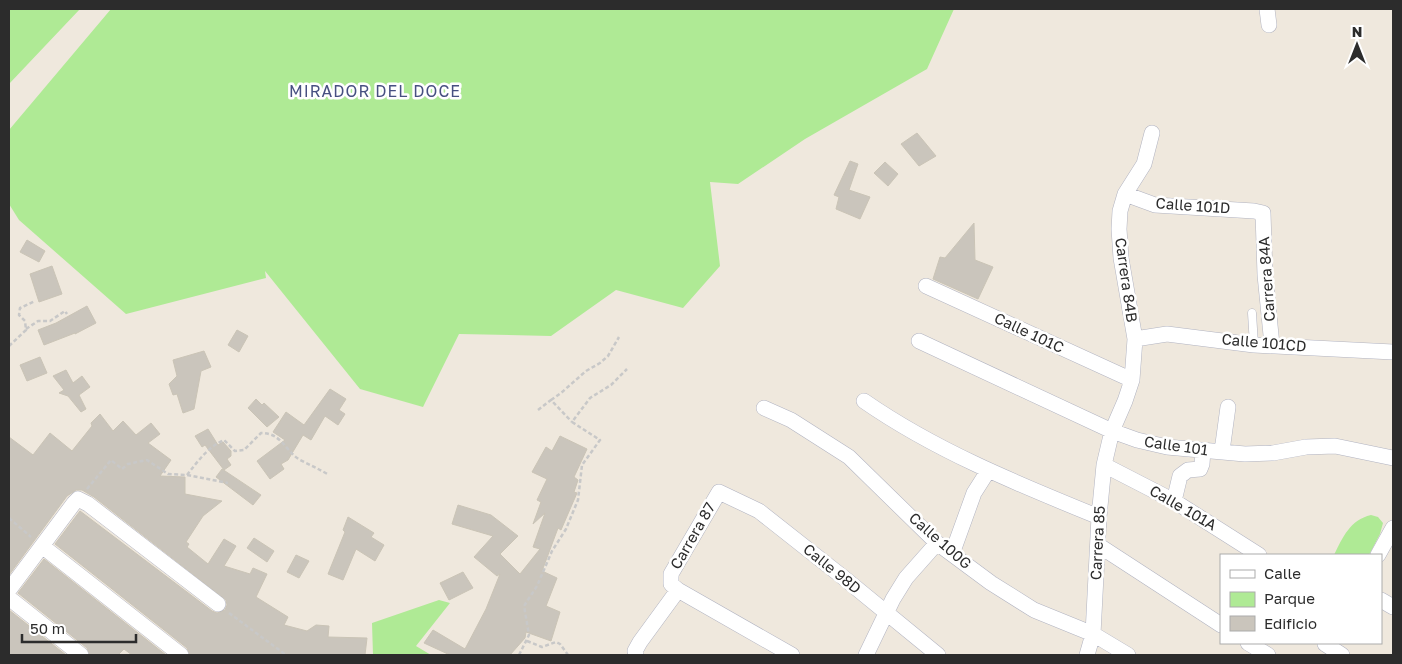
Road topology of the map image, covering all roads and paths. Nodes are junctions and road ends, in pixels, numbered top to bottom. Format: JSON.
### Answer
{"nodes":[{"id":1,"x":1267,"y":9,"type":"edge"},
{"id":2,"x":1269,"y":25,"type":"dead end"},
{"id":3,"x":1152,"y":133,"type":"dead end"},
{"id":4,"x":1125,"y":194,"type":"junction"},
{"id":5,"x":1263,"y":213,"type":"joint"},
{"id":6,"x":926,"y":286,"type":"dead end"},
{"id":7,"x":35,"y":301,"type":"dead end"},
{"id":8,"x":1252,"y":313,"type":"dead end"},
{"id":9,"x":67,"y":314,"type":"dead end"},
{"id":10,"x":63,"y":318,"type":"dead end"},
{"id":11,"x":56,"y":320,"type":"junction"},
{"id":12,"x":26,"y":329,"type":"junction"},
{"id":13,"x":619,"y":337,"type":"dead end"},
{"id":14,"x":1135,"y":339,"type":"junction"},
{"id":15,"x":919,"y":341,"type":"dead end"},
{"id":16,"x":1254,"y":345,"type":"junction"},
{"id":17,"x":9,"y":346,"type":"edge"},
{"id":18,"x":1272,"y":346,"type":"junction"},
{"id":19,"x":1393,"y":352,"type":"edge"},
{"id":20,"x":627,"y":369,"type":"dead end"},
{"id":21,"x":1132,"y":380,"type":"junction"},
{"id":22,"x":551,"y":400,"type":"junction"},
{"id":23,"x":864,"y":401,"type":"dead end"},
{"id":24,"x":1228,"y":407,"type":"dead end"},
{"id":25,"x":764,"y":408,"type":"dead end"},
{"id":26,"x":538,"y":410,"type":"dead end"},
{"id":27,"x":572,"y":422,"type":"junction"},
{"id":28,"x":1112,"y":431,"type":"junction"},
{"id":29,"x":1204,"y":450,"type":"junction"},
{"id":30,"x":1222,"y":451,"type":"junction"},
{"id":31,"x":1393,"y":458,"type":"edge"},
{"id":32,"x":1104,"y":465,"type":"junction"},
{"id":33,"x":988,"y":471,"type":"junction"},
{"id":34,"x":187,"y":475,"type":"junction"},
{"id":35,"x":329,"y":475,"type":"dead end"},
{"id":36,"x":228,"y":483,"type":"dead end"},
{"id":37,"x":719,"y":492,"type":"joint"},
{"id":38,"x":78,"y":499,"type":"junction"},
{"id":39,"x":1174,"y":501,"type":"junction"},
{"id":40,"x":1099,"y":516,"type":"junction"},
{"id":41,"x":9,"y":518,"type":"edge"},
{"id":42,"x":1393,"y":528,"type":"edge"},
{"id":43,"x":937,"y":543,"type":"junction"},
{"id":44,"x":1098,"y":545,"type":"junction"},
{"id":45,"x":42,"y":546,"type":"junction"},
{"id":46,"x":952,"y":554,"type":"junction"},
{"id":47,"x":1257,"y":554,"type":"edge"},
{"id":48,"x":1379,"y":554,"type":"edge"},
{"id":49,"x":9,"y":590,"type":"edge"},
{"id":50,"x":678,"y":590,"type":"junction"},
{"id":51,"x":9,"y":598,"type":"edge"},
{"id":52,"x":1382,"y":601,"type":"edge"},
{"id":53,"x":218,"y":604,"type":"joint"},
{"id":54,"x":1393,"y":607,"type":"edge"},
{"id":55,"x":886,"y":613,"type":"junction"},
{"id":56,"x":1220,"y":624,"type":"edge"},
{"id":57,"x":1093,"y":634,"type":"junction"},
{"id":58,"x":527,"y":641,"type":"junction"},
{"id":59,"x":1250,"y":644,"type":"edge"},
{"id":60,"x":1323,"y":647,"type":"edge"},
{"id":61,"x":81,"y":655,"type":"edge"},
{"id":62,"x":180,"y":655,"type":"edge"},
{"id":63,"x":286,"y":655,"type":"edge"},
{"id":64,"x":519,"y":655,"type":"edge"},
{"id":65,"x":568,"y":655,"type":"edge"},
{"id":66,"x":636,"y":655,"type":"edge"},
{"id":67,"x":792,"y":655,"type":"edge"},
{"id":68,"x":866,"y":655,"type":"edge"},
{"id":69,"x":938,"y":655,"type":"edge"},
{"id":70,"x":1087,"y":655,"type":"edge"},
{"id":71,"x":1128,"y":655,"type":"edge"},
{"id":72,"x":1268,"y":655,"type":"edge"},
{"id":73,"x":1342,"y":655,"type":"edge"}],
"edges":[{"from":1,"to":2,"type":"street"},
{"from":3,"to":4,"type":"street","name":"Carrera 84B"},
{"from":4,"to":5,"type":"street","name":"Calle 101D"},
{"from":4,"to":14,"type":"street","name":"Carrera 84B"},
{"from":5,"to":18,"type":"street","name":"Carrera 84A"},
{"from":6,"to":21,"type":"street","name":"Calle 101C"},
{"from":7,"to":12,"type":"path"},
{"from":8,"to":16,"type":"lane"},
{"from":9,"to":11,"type":"path"},
{"from":10,"to":11,"type":"path"},
{"from":11,"to":12,"type":"path"},
{"from":12,"to":17,"type":"path"},
{"from":13,"to":22,"type":"path"},
{"from":14,"to":16,"type":"street","name":"Calle 101CD"},
{"from":14,"to":21,"type":"street","name":"Carrera 84B"},
{"from":15,"to":28,"type":"street","name":"Calle 101"},
{"from":16,"to":18,"type":"street","name":"Calle 101CD"},
{"from":18,"to":19,"type":"street","name":"Calle 101CD"},
{"from":20,"to":27,"type":"path"},
{"from":21,"to":28,"type":"street","name":"Carrera 84B"},
{"from":22,"to":26,"type":"path"},
{"from":22,"to":27,"type":"path"},
{"from":23,"to":33,"type":"street"},
{"from":24,"to":30,"type":"street"},
{"from":25,"to":43,"type":"street","name":"Calle 100G"},
{"from":27,"to":58,"type":"path"},
{"from":28,"to":29,"type":"street","name":"Calle 101"},
{"from":28,"to":32,"type":"street","name":"Carrera 85"},
{"from":29,"to":30,"type":"street","name":"Calle 101"},
{"from":29,"to":39,"type":"street"},
{"from":30,"to":31,"type":"street","name":"Calle 101"},
{"from":32,"to":39,"type":"street","name":"Calle 101A"},
{"from":32,"to":40,"type":"street","name":"Carrera 85"},
{"from":33,"to":40,"type":"street"},
{"from":33,"to":46,"type":"street"},
{"from":34,"to":35,"type":"path"},
{"from":34,"to":36,"type":"path"},
{"from":34,"to":38,"type":"path"},
{"from":37,"to":50,"type":"street","name":"Carrera 87"},
{"from":37,"to":55,"type":"street","name":"Calle 98D"},
{"from":38,"to":45,"type":"street"},
{"from":38,"to":53,"type":"street"},
{"from":39,"to":47,"type":"street","name":"Calle 101A"},
{"from":40,"to":44,"type":"street","name":"Carrera 85"},
{"from":41,"to":45,"type":"path"},
{"from":42,"to":48,"type":"street"},
{"from":43,"to":46,"type":"street","name":"Calle 100G"},
{"from":43,"to":55,"type":"street"},
{"from":44,"to":56,"type":"street"},
{"from":44,"to":57,"type":"street","name":"Carrera 85"},
{"from":45,"to":49,"type":"street"},
{"from":45,"to":62,"type":"street"},
{"from":46,"to":57,"type":"street","name":"Calle 100G"},
{"from":50,"to":66,"type":"street","name":"Carrera 87"},
{"from":50,"to":67,"type":"street"},
{"from":51,"to":61,"type":"street"},
{"from":52,"to":54,"type":"street"},
{"from":53,"to":63,"type":"path"},
{"from":55,"to":68,"type":"street"},
{"from":55,"to":69,"type":"street","name":"Calle 98D"},
{"from":57,"to":70,"type":"street","name":"Carrera 85"},
{"from":57,"to":71,"type":"street","name":"Calle 100G"},
{"from":58,"to":64,"type":"path"},
{"from":58,"to":65,"type":"path"},
{"from":59,"to":72,"type":"street"},
{"from":60,"to":73,"type":"street"}]}
